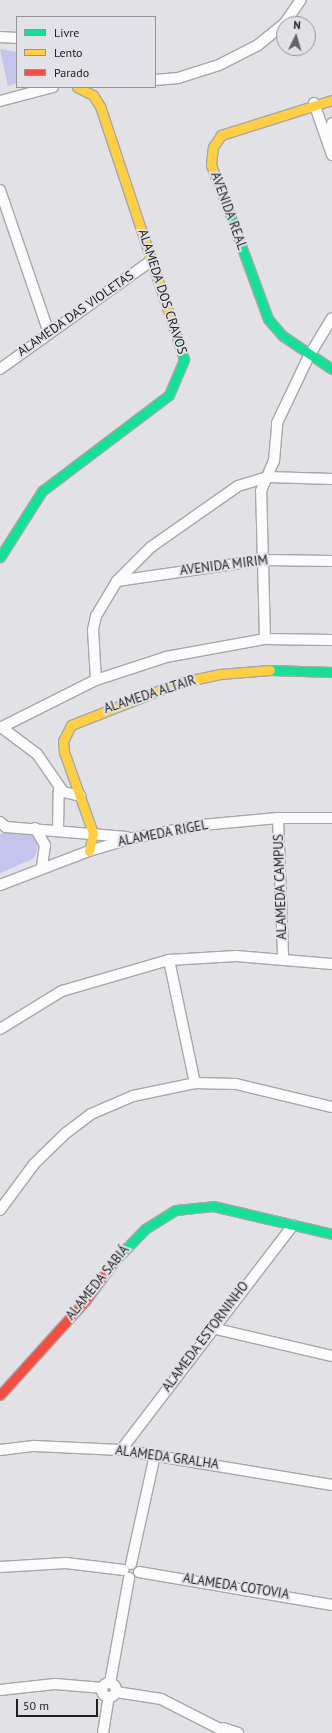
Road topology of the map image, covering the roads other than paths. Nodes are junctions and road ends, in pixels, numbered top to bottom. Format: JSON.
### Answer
{"nodes":[{"id":1,"x":301,"y":0,"type":"edge"},
{"id":2,"x":290,"y":16,"type":"edge"},
{"id":3,"x":276,"y":30,"type":"edge"},
{"id":4,"x":0,"y":37,"type":"edge"},
{"id":5,"x":16,"y":38,"type":"edge"},
{"id":6,"x":156,"y":80,"type":"edge"},
{"id":7,"x":50,"y":88,"type":"edge"},
{"id":8,"x":79,"y":88,"type":"edge"},
{"id":9,"x":332,"y":100,"type":"edge"},
{"id":10,"x":0,"y":101,"type":"edge"},
{"id":11,"x":314,"y":103,"type":"junction"},
{"id":12,"x":332,"y":123,"type":"edge"},
{"id":13,"x":331,"y":152,"type":"edge"},
{"id":14,"x":0,"y":190,"type":"edge"},
{"id":15,"x":4,"y":215,"type":"edge"},
{"id":16,"x":152,"y":260,"type":"junction"},
{"id":17,"x":332,"y":318,"type":"edge"},
{"id":18,"x":49,"y":333,"type":"junction"},
{"id":19,"x":309,"y":356,"type":"junction"},
{"id":20,"x":0,"y":369,"type":"edge"},
{"id":21,"x":332,"y":369,"type":"edge"},
{"id":22,"x":268,"y":477,"type":"junction"},
{"id":23,"x":332,"y":479,"type":"edge"},
{"id":24,"x":0,"y":557,"type":"edge"},
{"id":25,"x":263,"y":560,"type":"junction"},
{"id":26,"x":332,"y":561,"type":"edge"},
{"id":27,"x":117,"y":581,"type":"junction"},
{"id":28,"x":265,"y":639,"type":"junction"},
{"id":29,"x":332,"y":640,"type":"edge"},
{"id":30,"x":332,"y":672,"type":"edge"},
{"id":31,"x":96,"y":680,"type":"junction"},
{"id":32,"x":1,"y":728,"type":"edge"},
{"id":33,"x":62,"y":790,"type":"junction"},
{"id":34,"x":80,"y":796,"type":"junction"},
{"id":35,"x":278,"y":818,"type":"junction"},
{"id":36,"x":332,"y":818,"type":"edge"},
{"id":37,"x":2,"y":826,"type":"edge"},
{"id":38,"x":35,"y":828,"type":"junction"},
{"id":39,"x":58,"y":830,"type":"junction"},
{"id":40,"x":92,"y":833,"type":"junction"},
{"id":41,"x":133,"y":838,"type":"junction"},
{"id":42,"x":89,"y":850,"type":"junction"},
{"id":43,"x":42,"y":868,"type":"junction"},
{"id":44,"x":0,"y":885,"type":"edge"},
{"id":45,"x":283,"y":957,"type":"junction"},
{"id":46,"x":169,"y":960,"type":"junction"},
{"id":47,"x":332,"y":964,"type":"edge"},
{"id":48,"x":0,"y":1029,"type":"edge"},
{"id":49,"x":195,"y":1083,"type":"junction"},
{"id":50,"x":332,"y":1107,"type":"edge"},
{"id":51,"x":0,"y":1208,"type":"edge"},
{"id":52,"x":293,"y":1225,"type":"junction"},
{"id":53,"x":332,"y":1234,"type":"edge"},
{"id":54,"x":212,"y":1328,"type":"junction"},
{"id":55,"x":332,"y":1356,"type":"edge"},
{"id":56,"x":0,"y":1395,"type":"edge"},
{"id":57,"x":0,"y":1450,"type":"edge"},
{"id":58,"x":121,"y":1450,"type":"junction"},
{"id":59,"x":155,"y":1455,"type":"junction"},
{"id":60,"x":332,"y":1485,"type":"edge"},
{"id":61,"x":0,"y":1567,"type":"edge"},
{"id":62,"x":128,"y":1570,"type":"junction"},
{"id":63,"x":332,"y":1605,"type":"edge"},
{"id":64,"x":0,"y":1690,"type":"edge"},
{"id":65,"x":109,"y":1690,"type":"junction"},
{"id":66,"x":219,"y":1726,"type":"junction"},
{"id":67,"x":102,"y":1733,"type":"edge"},
{"id":68,"x":228,"y":1733,"type":"edge"},
{"id":69,"x":238,"y":1733,"type":"edge"}],
"edges":[{"from":1,"to":2,"type":"street"},
{"from":3,"to":6,"type":"street"},
{"from":4,"to":5,"type":"street"},
{"from":7,"to":10,"type":"street"},
{"from":8,"to":16,"type":"street","name":"ALAMEDA DOS CRAVOS"},
{"from":9,"to":11,"type":"street","name":"AVENIDA REAL"},
{"from":11,"to":13,"type":"street"},
{"from":11,"to":19,"type":"street","name":"AVENIDA REAL"},
{"from":12,"to":13,"type":"street"},
{"from":14,"to":15,"type":"street"},
{"from":15,"to":18,"type":"street"},
{"from":16,"to":18,"type":"street","name":"ALAMEDA DAS VIOLETAS"},
{"from":16,"to":24,"type":"street","name":"ALAMEDA DOS CRAVOS"},
{"from":17,"to":19,"type":"street"},
{"from":18,"to":20,"type":"street","name":"ALAMEDA DAS VIOLETAS"},
{"from":19,"to":21,"type":"street","name":"AVENIDA REAL"},
{"from":19,"to":22,"type":"street"},
{"from":22,"to":23,"type":"street"},
{"from":22,"to":25,"type":"street"},
{"from":22,"to":27,"type":"street"},
{"from":25,"to":26,"type":"street","name":"AVENIDA MIRIM"},
{"from":25,"to":27,"type":"street","name":"AVENIDA MIRIM"},
{"from":25,"to":28,"type":"street"},
{"from":27,"to":31,"type":"street"},
{"from":28,"to":29,"type":"street"},
{"from":28,"to":31,"type":"street"},
{"from":30,"to":34,"type":"street","name":"ALAMEDA ALTAIR"},
{"from":31,"to":32,"type":"street"},
{"from":32,"to":33,"type":"street"},
{"from":33,"to":34,"type":"street"},
{"from":33,"to":39,"type":"street"},
{"from":34,"to":40,"type":"street","name":"ALAMEDA ALTAIR"},
{"from":35,"to":36,"type":"street","name":"ALAMEDA RIGEL"},
{"from":35,"to":41,"type":"street","name":"ALAMEDA RIGEL"},
{"from":35,"to":45,"type":"street","name":"ALAMEDA CAMPUS"},
{"from":37,"to":38,"type":"street"},
{"from":38,"to":39,"type":"street"},
{"from":38,"to":43,"type":"street"},
{"from":39,"to":40,"type":"street"},
{"from":40,"to":41,"type":"street"},
{"from":40,"to":42,"type":"street"},
{"from":41,"to":42,"type":"street","name":"ALAMEDA RIGEL"},
{"from":42,"to":43,"type":"street","name":"ALAMEDA RIGEL"},
{"from":43,"to":44,"type":"street","name":"ALAMEDA RIGEL"},
{"from":45,"to":46,"type":"street"},
{"from":45,"to":47,"type":"street"},
{"from":46,"to":48,"type":"street"},
{"from":46,"to":49,"type":"street"},
{"from":49,"to":50,"type":"street"},
{"from":49,"to":51,"type":"street"},
{"from":52,"to":53,"type":"street","name":"ALAMEDA SABIÁ"},
{"from":52,"to":54,"type":"street","name":"ALAMEDA ESTORNINHO"},
{"from":52,"to":56,"type":"street","name":"ALAMEDA SABIÁ"},
{"from":54,"to":55,"type":"street"},
{"from":54,"to":58,"type":"street","name":"ALAMEDA ESTORNINHO"},
{"from":57,"to":58,"type":"street","name":"ALAMEDA GRALHA"},
{"from":58,"to":59,"type":"street","name":"ALAMEDA GRALHA"},
{"from":59,"to":60,"type":"street","name":"ALAMEDA GRALHA"},
{"from":59,"to":62,"type":"street"},
{"from":61,"to":62,"type":"street"},
{"from":62,"to":63,"type":"street","name":"ALAMEDA COTOVIA"},
{"from":62,"to":65,"type":"street"},
{"from":64,"to":65,"type":"street"},
{"from":65,"to":66,"type":"street"},
{"from":65,"to":67,"type":"street"},
{"from":66,"to":68,"type":"street"},
{"from":66,"to":69,"type":"street"}]}
